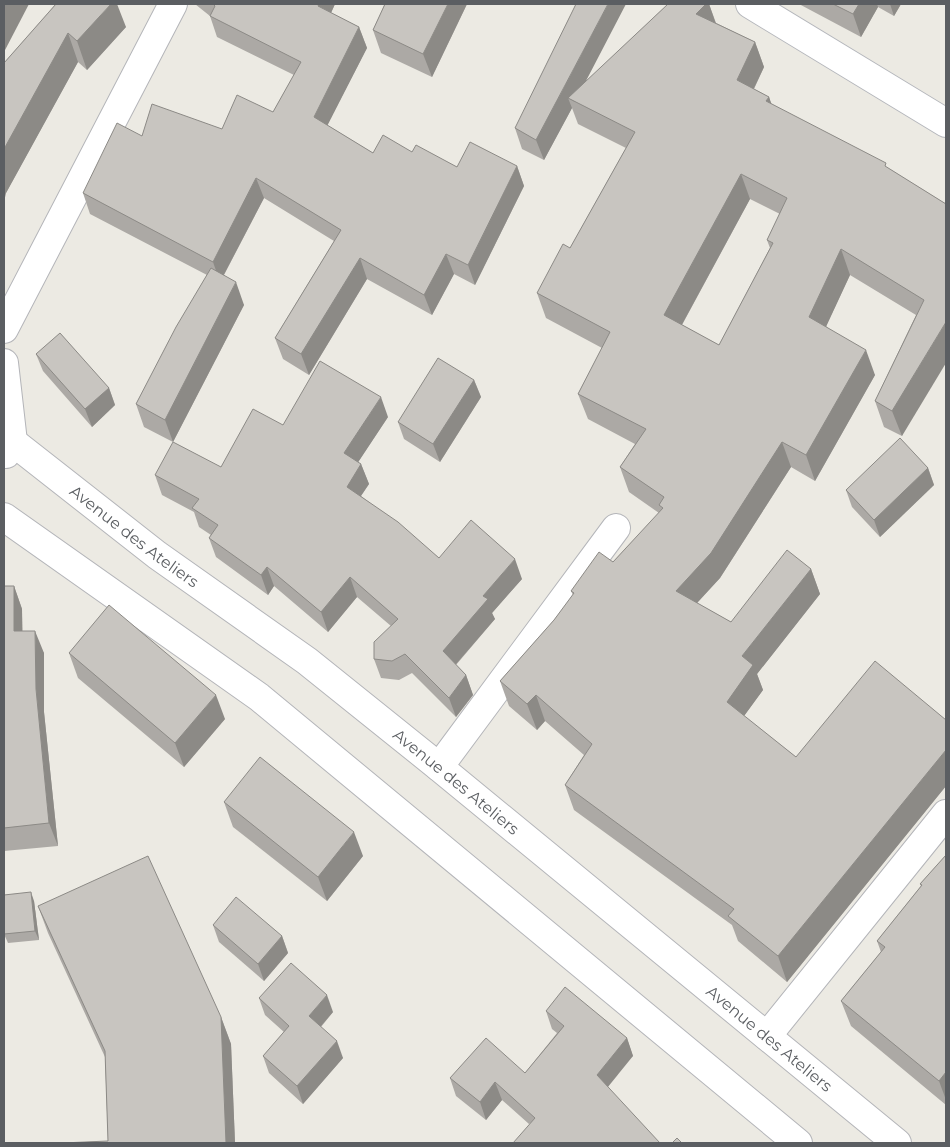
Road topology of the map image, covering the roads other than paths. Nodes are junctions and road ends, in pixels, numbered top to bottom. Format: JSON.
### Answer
{"nodes":[{"id":1,"x":173,"y":4,"type":"edge"},
{"id":2,"x":750,"y":4,"type":"edge"},
{"id":3,"x":946,"y":123,"type":"edge"},
{"id":4,"x":4,"y":329,"type":"edge"},
{"id":5,"x":4,"y":364,"type":"edge"},
{"id":6,"x":7,"y":446,"type":"edge"},
{"id":7,"x":4,"y":517,"type":"edge"},
{"id":8,"x":616,"y":528,"type":"dead end"},
{"id":9,"x":439,"y":767,"type":"junction"},
{"id":10,"x":946,"y":814,"type":"edge"},
{"id":11,"x":767,"y":1036,"type":"junction"},
{"id":12,"x":798,"y":1143,"type":"edge"},
{"id":13,"x":896,"y":1143,"type":"edge"}],
"edges":[{"from":1,"to":4,"type":"street"},
{"from":2,"to":3,"type":"street"},
{"from":5,"to":6,"type":"street"},
{"from":6,"to":9,"type":"street","name":"Avenue des Ateliers"},
{"from":7,"to":12,"type":"street"},
{"from":8,"to":9,"type":"street"},
{"from":9,"to":11,"type":"street","name":"Avenue des Ateliers"},
{"from":10,"to":11,"type":"street"},
{"from":11,"to":13,"type":"street","name":"Avenue des Ateliers"}]}
